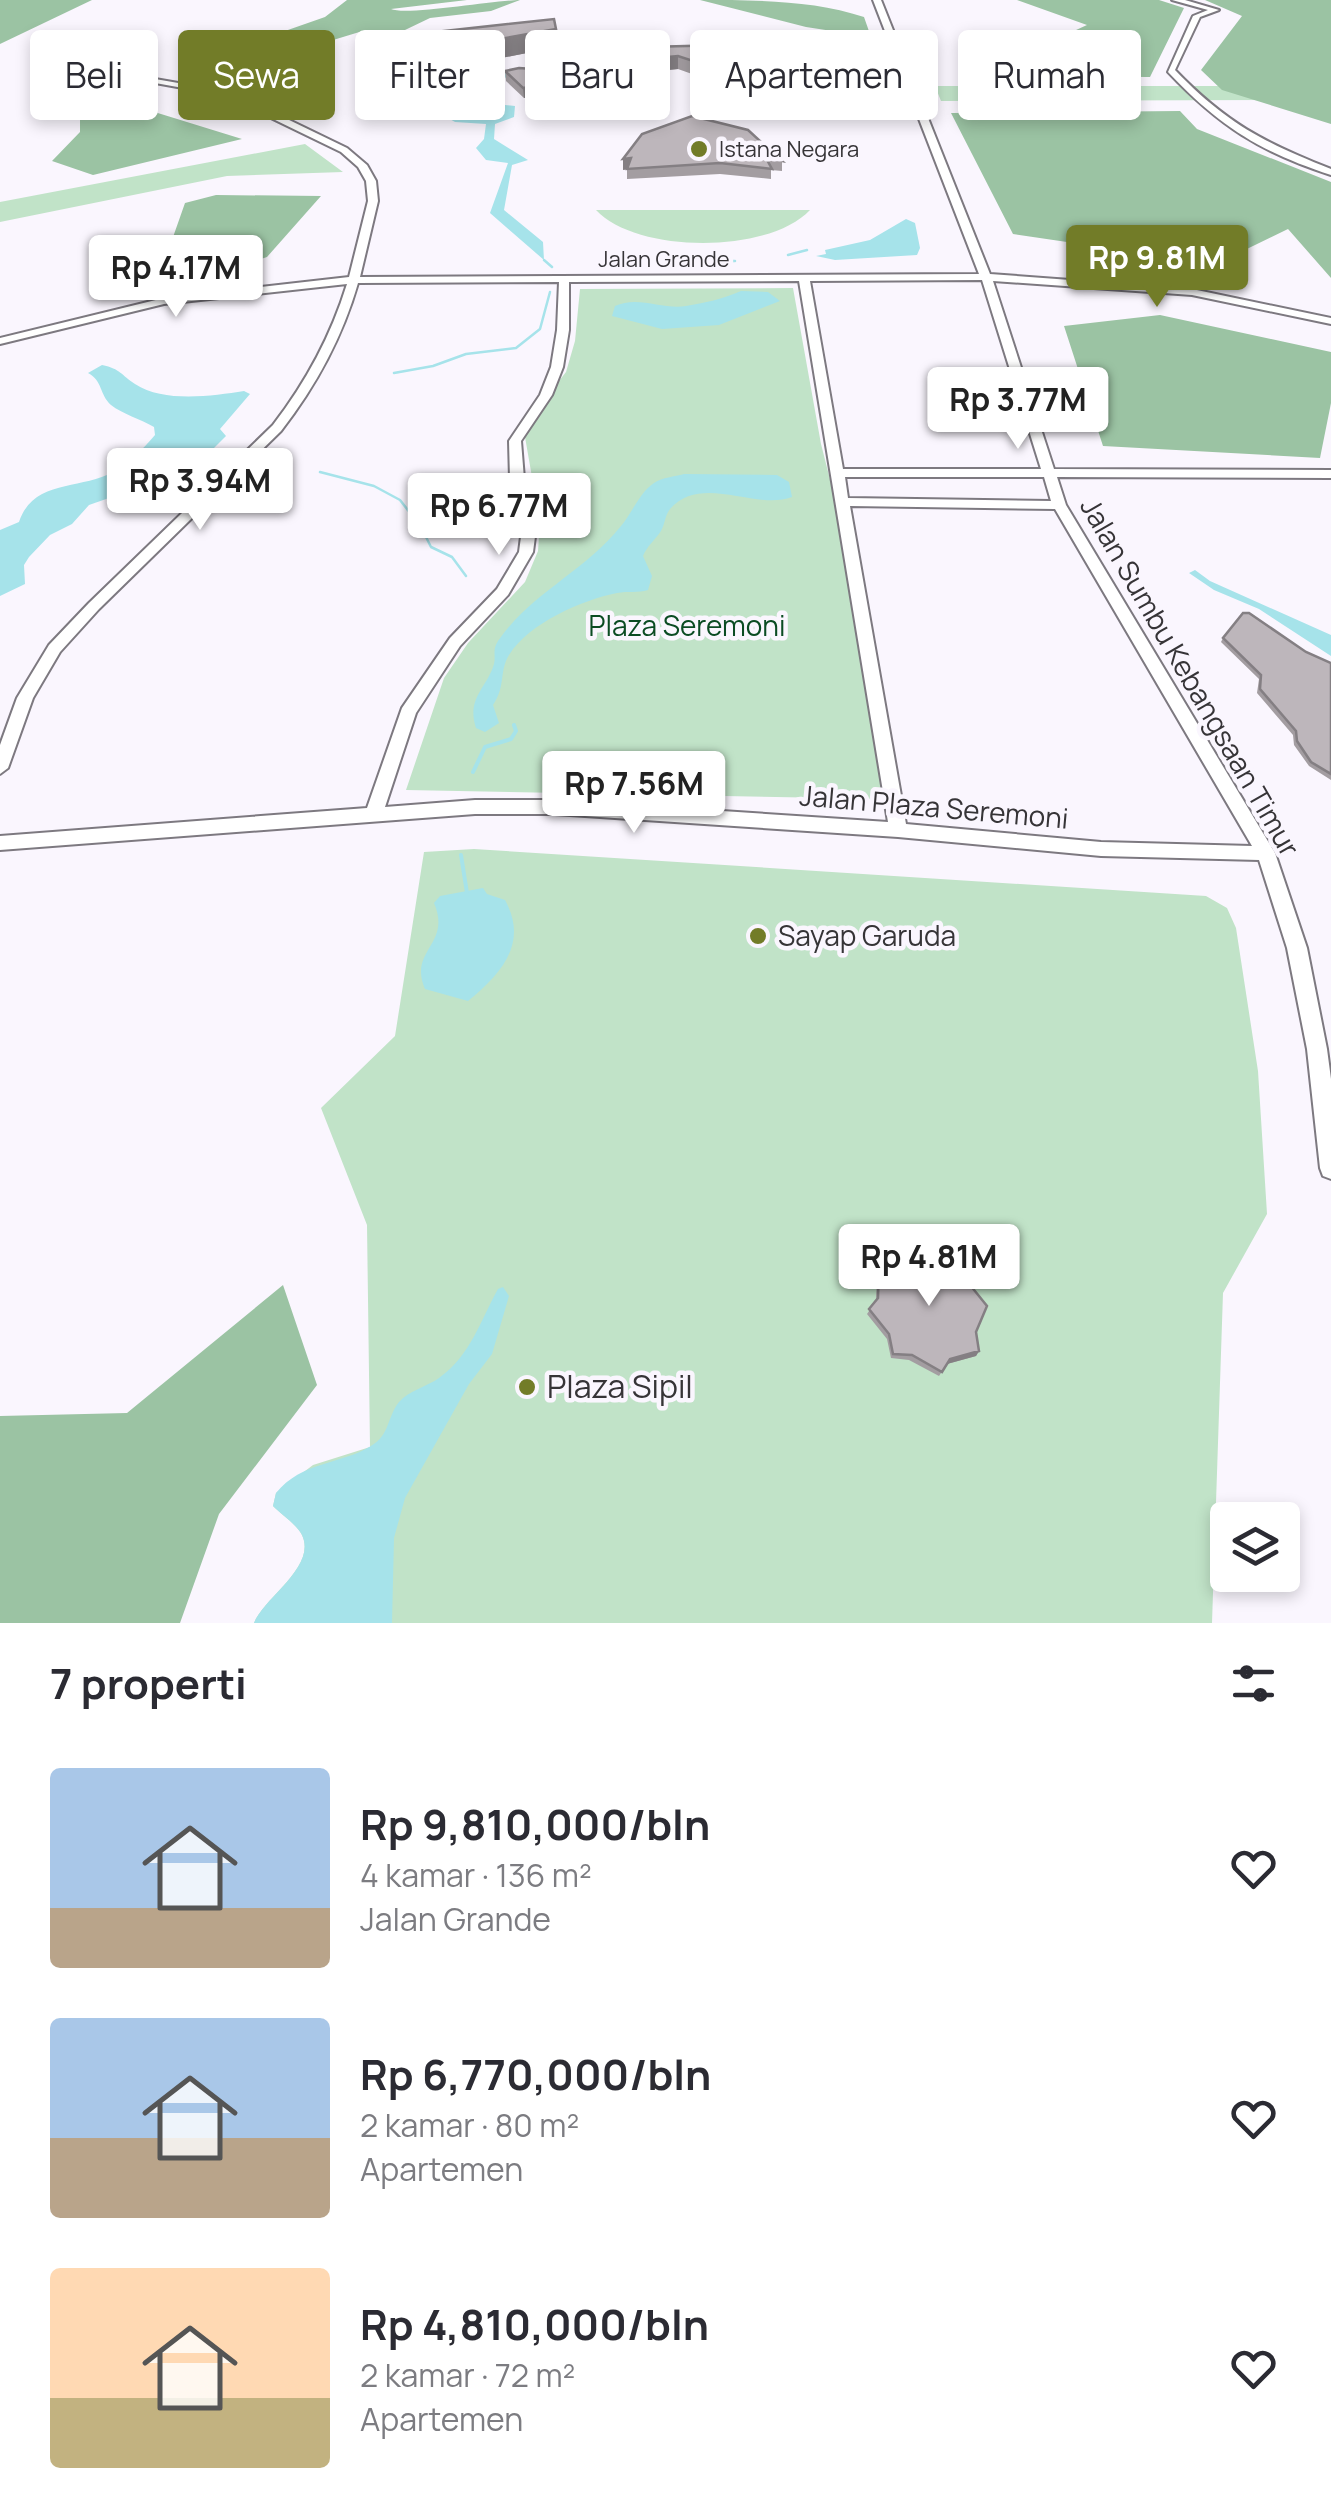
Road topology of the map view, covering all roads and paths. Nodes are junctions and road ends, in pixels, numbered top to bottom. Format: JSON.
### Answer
{"nodes":[{"id":1,"x":877,"y":0,"type":"edge"},
{"id":2,"x":1176,"y":0,"type":"edge"},
{"id":3,"x":158,"y":82,"type":"edge"},
{"id":4,"x":1331,"y":172,"type":"edge"},
{"id":5,"x":986,"y":277,"type":"junction"},
{"id":6,"x":804,"y":278,"type":"junction"},
{"id":7,"x":564,"y":279,"type":"junction"},
{"id":8,"x":350,"y":280,"type":"junction"},
{"id":9,"x":1331,"y":321,"type":"edge"},
{"id":10,"x":0,"y":341,"type":"edge"},
{"id":11,"x":840,"y":473,"type":"junction"},
{"id":12,"x":1331,"y":474,"type":"edge"},
{"id":13,"x":1047,"y":475,"type":"junction"},
{"id":14,"x":844,"y":502,"type":"junction"},
{"id":15,"x":1060,"y":505,"type":"junction"},
{"id":16,"x":0,"y":768,"type":"edge"},
{"id":17,"x":374,"y":815,"type":"junction"},
{"id":18,"x":898,"y":830,"type":"junction"},
{"id":19,"x":0,"y":843,"type":"edge"},
{"id":20,"x":1266,"y":853,"type":"junction"},
{"id":21,"x":1331,"y":1168,"type":"edge"}],
"edges":[{"from":1,"to":5,"type":"street","name":"Jalan Sumbu Kebangsaan Timur"},
{"from":2,"to":4,"type":"street"},
{"from":3,"to":8,"type":"street"},
{"from":5,"to":6,"type":"street","name":"Jalan Grande"},
{"from":5,"to":9,"type":"street","name":"Jalan Grande"},
{"from":5,"to":13,"type":"street","name":"Jalan Sumbu Kebangsaan Timur"},
{"from":6,"to":7,"type":"street","name":"Jalan Grande"},
{"from":6,"to":11,"type":"street"},
{"from":7,"to":8,"type":"street","name":"Jalan Grande"},
{"from":7,"to":17,"type":"street"},
{"from":8,"to":10,"type":"street","name":"Jalan Grande"},
{"from":8,"to":16,"type":"street"},
{"from":11,"to":13,"type":"street"},
{"from":11,"to":14,"type":"street"},
{"from":12,"to":13,"type":"street"},
{"from":13,"to":15,"type":"street","name":"Jalan Sumbu Kebangsaan Timur"},
{"from":14,"to":15,"type":"street"},
{"from":14,"to":18,"type":"street"},
{"from":15,"to":20,"type":"street","name":"Jalan Sumbu Kebangsaan Timur"},
{"from":17,"to":18,"type":"street","name":"Jalan Plaza Seremoni"},
{"from":17,"to":19,"type":"street","name":"Jalan Plaza Seremoni"},
{"from":18,"to":20,"type":"street","name":"Jalan Plaza Seremoni"},
{"from":20,"to":21,"type":"street","name":"Jalan Sumbu Kebangsaan Timur"}]}
